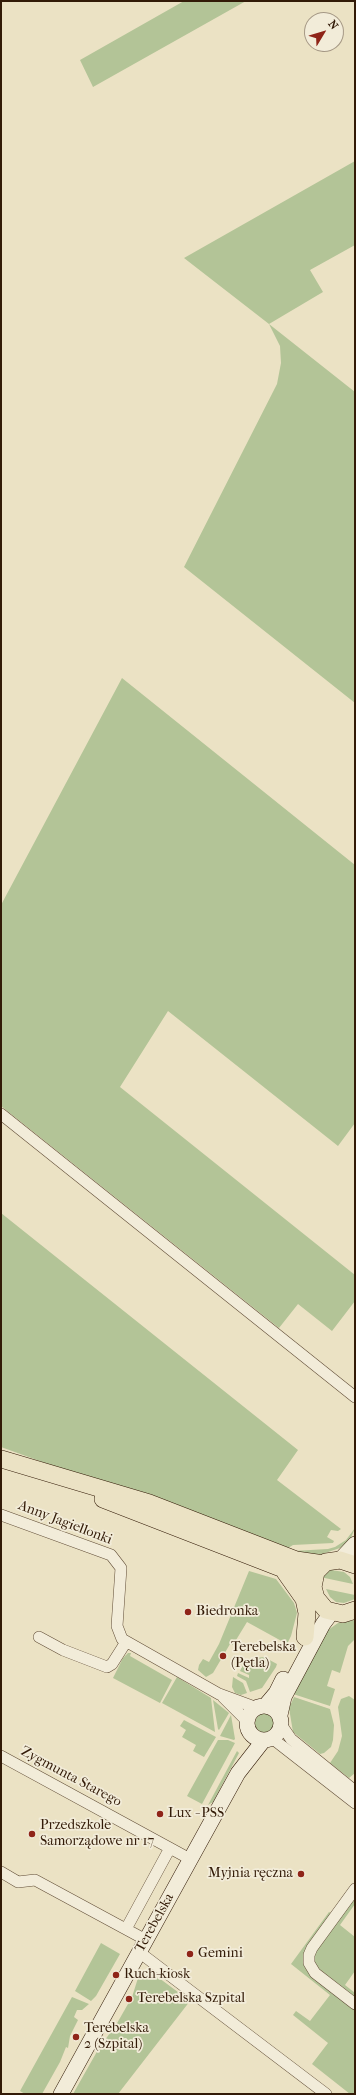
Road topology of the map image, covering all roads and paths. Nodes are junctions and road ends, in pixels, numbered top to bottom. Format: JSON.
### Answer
{"nodes":[{"id":1,"x":1,"y":1114,"type":"edge"},
{"id":2,"x":355,"y":1397,"type":"edge"},
{"id":3,"x":3,"y":1460,"type":"edge"},
{"id":4,"x":1,"y":1515,"type":"edge"},
{"id":5,"x":355,"y":1544,"type":"edge"},
{"id":6,"x":340,"y":1563,"type":"edge"},
{"id":7,"x":284,"y":1570,"type":"junction"},
{"id":8,"x":313,"y":1583,"type":"junction"},
{"id":9,"x":326,"y":1609,"type":"junction"},
{"id":10,"x":355,"y":1610,"type":"edge"},
{"id":11,"x":39,"y":1637,"type":"dead end"},
{"id":12,"x":305,"y":1637,"type":"junction"},
{"id":13,"x":126,"y":1642,"type":"junction"},
{"id":14,"x":219,"y":1694,"type":"junction"},
{"id":15,"x":261,"y":1707,"type":"junction"},
{"id":16,"x":281,"y":1721,"type":"junction"},
{"id":17,"x":248,"y":1727,"type":"junction"},
{"id":18,"x":268,"y":1740,"type":"junction"},
{"id":19,"x":1,"y":1756,"type":"edge"},
{"id":20,"x":238,"y":1773,"type":"junction"},
{"id":21,"x":355,"y":1791,"type":"edge"},
{"id":22,"x":355,"y":1803,"type":"edge"},
{"id":23,"x":170,"y":1848,"type":"junction"},
{"id":24,"x":190,"y":1859,"type":"junction"},
{"id":25,"x":1,"y":1872,"type":"edge"},
{"id":26,"x":355,"y":1889,"type":"edge"},
{"id":27,"x":126,"y":1929,"type":"junction"},
{"id":28,"x":143,"y":1946,"type":"junction"},
{"id":29,"x":355,"y":2004,"type":"edge"},
{"id":30,"x":61,"y":2094,"type":"edge"},
{"id":31,"x":326,"y":2094,"type":"edge"}],
"edges":[{"from":1,"to":2,"type":"street"},
{"from":3,"to":6,"type":"main road"},
{"from":3,"to":7,"type":"main road"},
{"from":4,"to":13,"type":"street","name":"Anny Jagiellonki"},
{"from":5,"to":6,"type":"street"},
{"from":6,"to":8,"type":"main road"},
{"from":7,"to":8,"type":"main road"},
{"from":7,"to":12,"type":"main road"},
{"from":8,"to":9,"type":"main road"},
{"from":9,"to":10,"type":"main road"},
{"from":9,"to":12,"type":"street"},
{"from":9,"to":16,"type":"street"},
{"from":11,"to":13,"type":"street"},
{"from":12,"to":15,"type":"street"},
{"from":13,"to":14,"type":"street"},
{"from":14,"to":15,"type":"street"},
{"from":14,"to":17,"type":"street"},
{"from":15,"to":16,"type":"street"},
{"from":15,"to":17,"type":"street"},
{"from":16,"to":18,"type":"street"},
{"from":16,"to":21,"type":"street"},
{"from":17,"to":18,"type":"street"},
{"from":17,"to":20,"type":"street","name":"Terebelska"},
{"from":18,"to":20,"type":"street","name":"Terebelska"},
{"from":18,"to":22,"type":"street"},
{"from":19,"to":23,"type":"street","name":"Zygmunta Starego"},
{"from":20,"to":24,"type":"street","name":"Terebelska"},
{"from":23,"to":24,"type":"street","name":"Zygmunta Starego"},
{"from":23,"to":27,"type":"street"},
{"from":24,"to":28,"type":"street","name":"Terebelska"},
{"from":25,"to":27,"type":"street"},
{"from":26,"to":29,"type":"street"},
{"from":27,"to":28,"type":"street"},
{"from":28,"to":30,"type":"street","name":"Terebelska"},
{"from":28,"to":31,"type":"street"}]}
